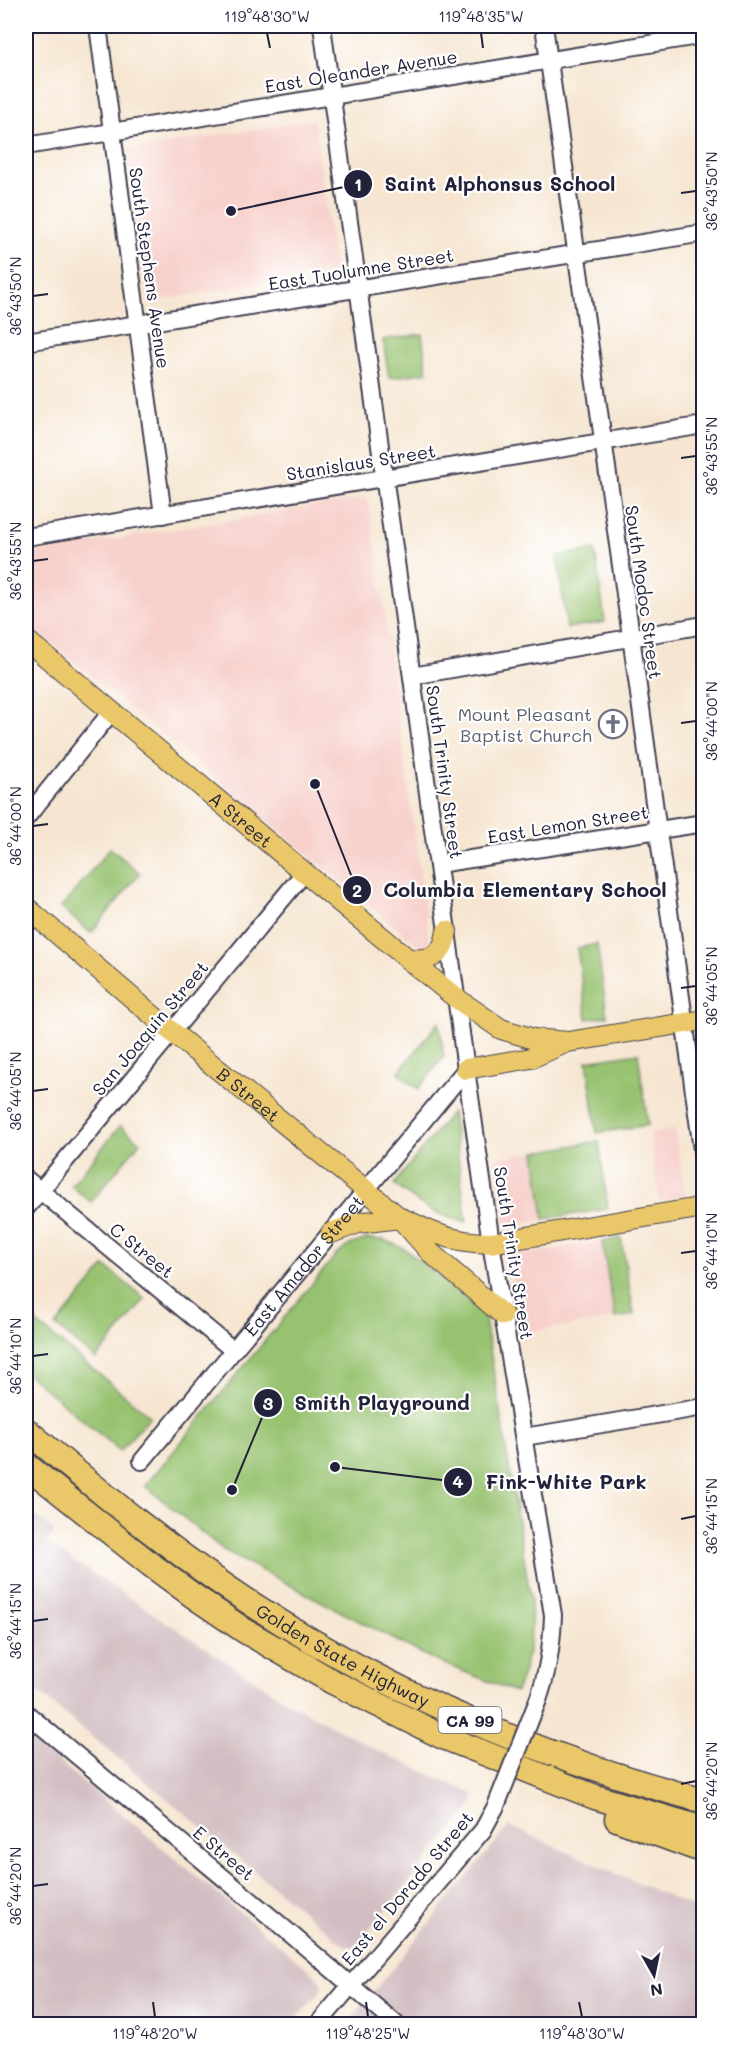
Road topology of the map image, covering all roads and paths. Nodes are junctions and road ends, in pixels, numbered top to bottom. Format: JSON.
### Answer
{"nodes":[{"id":1,"x":98,"y":26,"type":"edge"},
{"id":2,"x":322,"y":26,"type":"edge"},
{"id":3,"x":544,"y":26,"type":"edge"},
{"id":4,"x":704,"y":35,"type":"edge"},
{"id":5,"x":549,"y":60,"type":"junction"},
{"id":6,"x":332,"y":96,"type":"junction"},
{"id":7,"x":112,"y":132,"type":"junction"},
{"id":8,"x":26,"y":146,"type":"edge"},
{"id":9,"x":704,"y":233,"type":"edge"},
{"id":10,"x":576,"y":254,"type":"junction"},
{"id":11,"x":358,"y":289,"type":"junction"},
{"id":12,"x":137,"y":324,"type":"junction"},
{"id":13,"x":26,"y":342,"type":"edge"},
{"id":14,"x":704,"y":425,"type":"edge"},
{"id":15,"x":603,"y":442,"type":"junction"},
{"id":16,"x":385,"y":478,"type":"junction"},
{"id":17,"x":163,"y":515,"type":"junction"},
{"id":18,"x":26,"y":537,"type":"edge"},
{"id":19,"x":704,"y":625,"type":"edge"},
{"id":20,"x":631,"y":636,"type":"junction"},
{"id":21,"x":26,"y":640,"type":"edge"},
{"id":22,"x":412,"y":676,"type":"junction"},
{"id":23,"x":112,"y":711,"type":"junction"},
{"id":24,"x":26,"y":818,"type":"edge"},
{"id":25,"x":704,"y":823,"type":"edge"},
{"id":26,"x":658,"y":830,"type":"junction"},
{"id":27,"x":438,"y":864,"type":"junction"},
{"id":28,"x":304,"y":873,"type":"junction"},
{"id":29,"x":26,"y":907,"type":"edge"},
{"id":30,"x":447,"y":931,"type":"junction"},
{"id":31,"x":408,"y":959,"type":"junction"},
{"id":32,"x":456,"y":998,"type":"junction"},
{"id":33,"x":694,"y":1022,"type":"edge"},
{"id":34,"x":172,"y":1032,"type":"junction"},
{"id":35,"x":568,"y":1042,"type":"junction"},
{"id":36,"x":466,"y":1070,"type":"junction"},
{"id":37,"x":704,"y":1164,"type":"edge"},
{"id":38,"x":26,"y":1179,"type":"edge"},
{"id":39,"x":40,"y":1191,"type":"junction"},
{"id":40,"x":366,"y":1191,"type":"junction"},
{"id":41,"x":704,"y":1207,"type":"edge"},
{"id":42,"x":26,"y":1208,"type":"edge"},
{"id":43,"x":400,"y":1218,"type":"junction"},
{"id":44,"x":331,"y":1233,"type":"junction"},
{"id":45,"x":491,"y":1243,"type":"junction"},
{"id":46,"x":503,"y":1315,"type":"junction"},
{"id":47,"x":233,"y":1350,"type":"junction"},
{"id":48,"x":704,"y":1407,"type":"edge"},
{"id":49,"x":26,"y":1417,"type":"edge"},
{"id":50,"x":26,"y":1430,"type":"edge"},
{"id":51,"x":524,"y":1437,"type":"junction"},
{"id":52,"x":142,"y":1461,"type":"dead end"},
{"id":53,"x":26,"y":1466,"type":"edge"},
{"id":54,"x":26,"y":1472,"type":"edge"},
{"id":55,"x":110,"y":1500,"type":"junction"},
{"id":56,"x":89,"y":1517,"type":"junction"},
{"id":57,"x":538,"y":1700,"type":"joint"},
{"id":58,"x":26,"y":1713,"type":"edge"},
{"id":59,"x":441,"y":1736,"type":"junction"},
{"id":60,"x":704,"y":1801,"type":"edge"},
{"id":61,"x":704,"y":1828,"type":"edge"},
{"id":62,"x":704,"y":1851,"type":"edge"},
{"id":63,"x":351,"y":1985,"type":"junction"},
{"id":64,"x":318,"y":2025,"type":"edge"},
{"id":65,"x":396,"y":2025,"type":"edge"}],
"edges":[{"from":1,"to":7,"type":"street","name":"South Stephens Avenue"},
{"from":2,"to":6,"type":"street","name":"South Trinity Street"},
{"from":3,"to":5,"type":"street","name":"South Modoc Street"},
{"from":4,"to":5,"type":"street","name":"East Oleander Avenue"},
{"from":5,"to":6,"type":"street","name":"East Oleander Avenue"},
{"from":5,"to":10,"type":"street","name":"South Modoc Street"},
{"from":6,"to":7,"type":"street","name":"East Oleander Avenue"},
{"from":6,"to":11,"type":"street","name":"South Trinity Street"},
{"from":7,"to":8,"type":"street","name":"East Oleander Avenue"},
{"from":7,"to":12,"type":"street","name":"South Stephens Avenue"},
{"from":9,"to":10,"type":"street","name":"East Tuolumne Street"},
{"from":10,"to":11,"type":"street","name":"East Tuolumne Street"},
{"from":10,"to":15,"type":"street","name":"South Modoc Street"},
{"from":11,"to":12,"type":"street","name":"East Tuolumne Street"},
{"from":11,"to":16,"type":"street","name":"South Trinity Street"},
{"from":12,"to":13,"type":"street","name":"East Tuolumne Street"},
{"from":12,"to":17,"type":"street","name":"South Stephens Avenue"},
{"from":14,"to":15,"type":"street","name":"Stanislaus Street"},
{"from":15,"to":16,"type":"street","name":"Stanislaus Street"},
{"from":15,"to":20,"type":"street","name":"South Modoc Street"},
{"from":16,"to":17,"type":"street","name":"Stanislaus Street"},
{"from":16,"to":22,"type":"street","name":"South Trinity Street"},
{"from":17,"to":18,"type":"street","name":"Stanislaus Street"},
{"from":19,"to":20,"type":"street"},
{"from":20,"to":22,"type":"street"},
{"from":20,"to":26,"type":"street","name":"South Modoc Street"},
{"from":21,"to":23,"type":"main road","name":"A Street"},
{"from":22,"to":27,"type":"street","name":"South Trinity Street"},
{"from":23,"to":24,"type":"street"},
{"from":23,"to":28,"type":"main road","name":"A Street"},
{"from":25,"to":26,"type":"street","name":"East Lemon Street"},
{"from":26,"to":27,"type":"street","name":"East Lemon Street"},
{"from":26,"to":33,"type":"street","name":"South Modoc Street"},
{"from":27,"to":30,"type":"street","name":"South Trinity Street"},
{"from":28,"to":31,"type":"main road","name":"A Street"},
{"from":28,"to":34,"type":"street","name":"San Joaquin Street"},
{"from":29,"to":34,"type":"main road","name":"B Street"},
{"from":30,"to":31,"type":"main road"},
{"from":30,"to":32,"type":"street","name":"South Trinity Street"},
{"from":31,"to":32,"type":"main road","name":"A Street"},
{"from":32,"to":35,"type":"main road"},
{"from":32,"to":36,"type":"street","name":"South Trinity Street"},
{"from":33,"to":35,"type":"main road"},
{"from":33,"to":37,"type":"street","name":"South Modoc Street"},
{"from":34,"to":39,"type":"street","name":"San Joaquin Street"},
{"from":34,"to":40,"type":"main road","name":"B Street"},
{"from":35,"to":36,"type":"main road"},
{"from":36,"to":40,"type":"street","name":"East Amador Street"},
{"from":36,"to":45,"type":"street","name":"South Trinity Street"},
{"from":38,"to":39,"type":"street","name":"C Street"},
{"from":39,"to":42,"type":"street","name":"San Joaquin Street"},
{"from":39,"to":47,"type":"street","name":"C Street"},
{"from":40,"to":43,"type":"main road","name":"B Street"},
{"from":40,"to":44,"type":"street","name":"East Amador Street"},
{"from":41,"to":45,"type":"main road","name":"B Street"},
{"from":43,"to":44,"type":"main road"},
{"from":43,"to":45,"type":"main road","name":"B Street"},
{"from":43,"to":46,"type":"main road"},
{"from":44,"to":47,"type":"street","name":"East Amador Street"},
{"from":45,"to":46,"type":"street","name":"South Trinity Street"},
{"from":46,"to":51,"type":"street","name":"South Trinity Street"},
{"from":47,"to":52,"type":"street","name":"East Amador Street"},
{"from":48,"to":51,"type":"street"},
{"from":49,"to":55,"type":"highway"},
{"from":50,"to":55,"type":"highway","name":"Golden State Highway","number":"CA 99"},
{"from":51,"to":57,"type":"street","name":"South Trinity Street"},
{"from":53,"to":56,"type":"highway","name":"Golden State Highway","number":"CA 99"},
{"from":54,"to":56,"type":"highway"},
{"from":55,"to":60,"type":"highway","name":"Golden State Highway","number":"CA 99"},
{"from":56,"to":59,"type":"highway","name":"Golden State Highway","number":"CA 99"},
{"from":57,"to":63,"type":"street","name":"East el Dorado Street","bridge":true},
{"from":58,"to":63,"type":"street","name":"E Street"},
{"from":59,"to":61,"type":"highway","name":"Golden State Highway","number":"CA 99"},
{"from":59,"to":62,"type":"highway"},
{"from":63,"to":64,"type":"street","name":"East el Dorado Street"},
{"from":63,"to":65,"type":"street","name":"E Street"}]}
